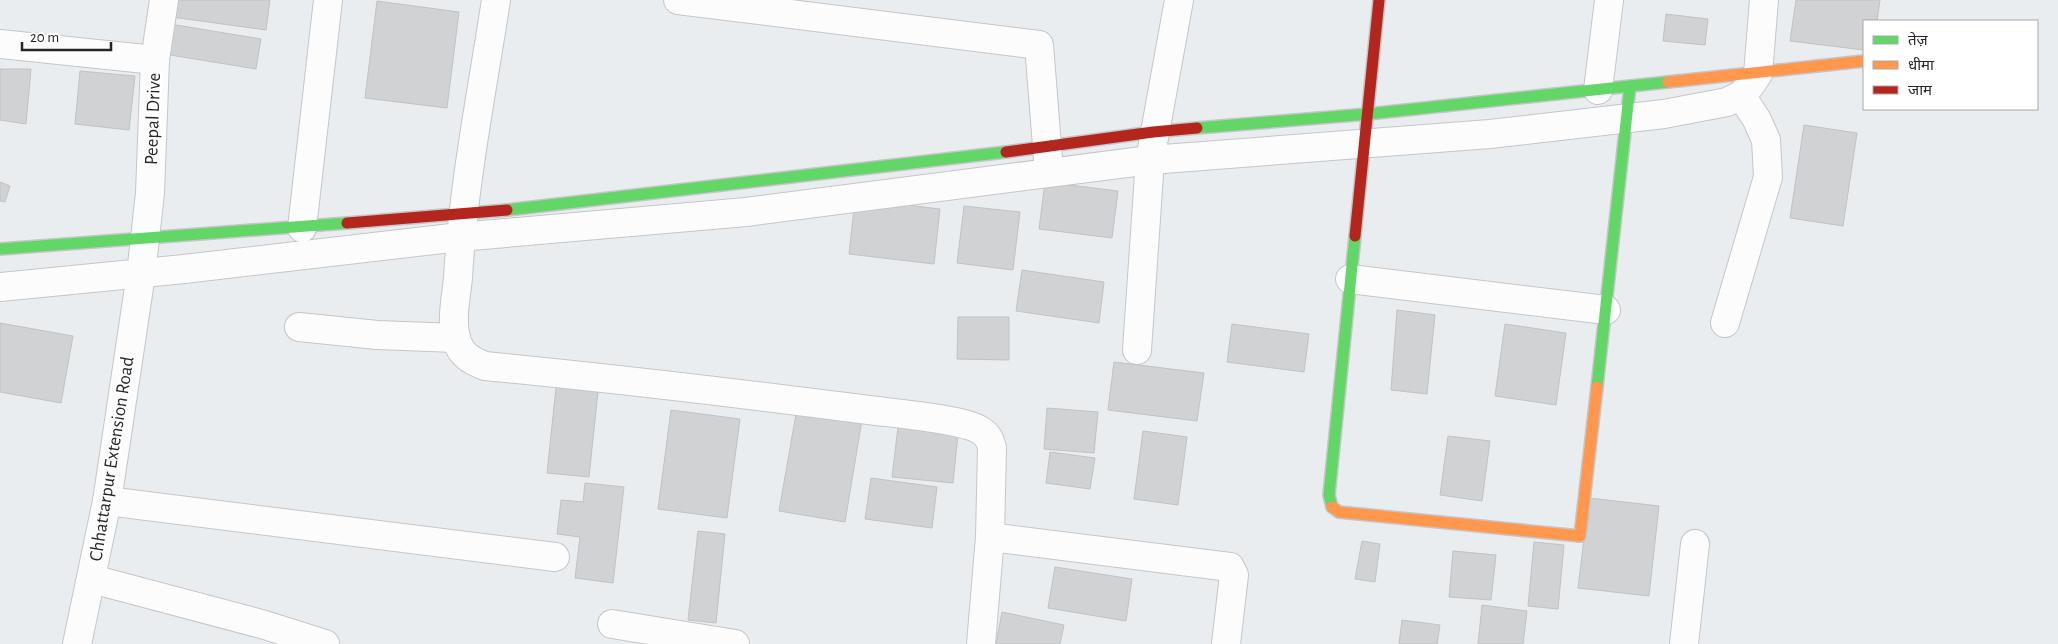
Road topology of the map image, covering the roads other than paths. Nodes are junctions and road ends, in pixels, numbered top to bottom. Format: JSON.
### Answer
{"nodes":[{"id":1,"x":164,"y":0,"type":"edge"},
{"id":2,"x":328,"y":0,"type":"edge"},
{"id":3,"x":496,"y":0,"type":"edge"},
{"id":4,"x":678,"y":0,"type":"edge"},
{"id":5,"x":1179,"y":0,"type":"edge"},
{"id":6,"x":1379,"y":0,"type":"edge"},
{"id":7,"x":1609,"y":0,"type":"edge"},
{"id":8,"x":1764,"y":0,"type":"edge"},
{"id":9,"x":0,"y":44,"type":"edge"},
{"id":10,"x":155,"y":60,"type":"junction"},
{"id":11,"x":1863,"y":61,"type":"edge"},
{"id":12,"x":1750,"y":85,"type":"junction"},
{"id":13,"x":1630,"y":86,"type":"junction"},
{"id":14,"x":1598,"y":90,"type":"junction"},
{"id":15,"x":1368,"y":114,"type":"junction"},
{"id":16,"x":1627,"y":118,"type":"junction"},
{"id":17,"x":1153,"y":132,"type":"junction"},
{"id":18,"x":1363,"y":144,"type":"junction"},
{"id":19,"x":1048,"y":160,"type":"junction"},
{"id":20,"x":1150,"y":160,"type":"junction"},
{"id":21,"x":461,"y":226,"type":"junction"},
{"id":22,"x":302,"y":228,"type":"junction"},
{"id":23,"x":145,"y":238,"type":"junction"},
{"id":24,"x":0,"y":249,"type":"edge"},
{"id":25,"x":141,"y":274,"type":"junction"},
{"id":26,"x":1350,"y":279,"type":"junction"},
{"id":27,"x":0,"y":286,"type":"edge"},
{"id":28,"x":1606,"y":310,"type":"junction"},
{"id":29,"x":1725,"y":323,"type":"dead end"},
{"id":30,"x":299,"y":327,"type":"dead end"},
{"id":31,"x":456,"y":338,"type":"junction"},
{"id":32,"x":1137,"y":350,"type":"dead end"},
{"id":33,"x":107,"y":501,"type":"junction"},
{"id":34,"x":990,"y":537,"type":"junction"},
{"id":35,"x":1696,"y":544,"type":"dead end"},
{"id":36,"x":555,"y":557,"type":"dead end"},
{"id":37,"x":92,"y":579,"type":"junction"},
{"id":38,"x":612,"y":624,"type":"dead end"},
{"id":39,"x":77,"y":644,"type":"edge"},
{"id":40,"x":325,"y":644,"type":"edge"},
{"id":41,"x":735,"y":644,"type":"edge"},
{"id":42,"x":981,"y":644,"type":"edge"},
{"id":43,"x":1226,"y":644,"type":"edge"},
{"id":44,"x":1684,"y":644,"type":"edge"}],
"edges":[{"from":1,"to":10,"type":"street","name":"Peepal Drive"},
{"from":2,"to":22,"type":"street"},
{"from":3,"to":21,"type":"street"},
{"from":4,"to":19,"type":"street"},
{"from":5,"to":17,"type":"street"},
{"from":6,"to":15,"type":"street"},
{"from":7,"to":14,"type":"street"},
{"from":8,"to":12,"type":"street"},
{"from":9,"to":10,"type":"street"},
{"from":10,"to":23,"type":"street","name":"Peepal Drive"},
{"from":11,"to":12,"type":"street"},
{"from":12,"to":13,"type":"street"},
{"from":12,"to":16,"type":"street"},
{"from":12,"to":29,"type":"street"},
{"from":13,"to":14,"type":"street"},
{"from":13,"to":16,"type":"street"},
{"from":14,"to":15,"type":"street"},
{"from":15,"to":17,"type":"street"},
{"from":15,"to":18,"type":"street"},
{"from":16,"to":18,"type":"street"},
{"from":16,"to":28,"type":"street"},
{"from":17,"to":19,"type":"street"},
{"from":17,"to":20,"type":"street"},
{"from":18,"to":20,"type":"street"},
{"from":18,"to":26,"type":"street"},
{"from":19,"to":20,"type":"street"},
{"from":19,"to":21,"type":"street"},
{"from":20,"to":32,"type":"street"},
{"from":21,"to":22,"type":"street"},
{"from":21,"to":25,"type":"street"},
{"from":21,"to":31,"type":"street"},
{"from":22,"to":23,"type":"street"},
{"from":23,"to":24,"type":"street"},
{"from":23,"to":25,"type":"street","name":"Peepal Drive"},
{"from":25,"to":27,"type":"street"},
{"from":25,"to":33,"type":"street","name":"Chhattarpur Extension Road"},
{"from":26,"to":28,"type":"street"},
{"from":26,"to":28,"type":"street"},
{"from":30,"to":31,"type":"street"},
{"from":31,"to":34,"type":"street"},
{"from":33,"to":36,"type":"street"},
{"from":33,"to":37,"type":"street","name":"Chhattarpur Extension Road"},
{"from":34,"to":42,"type":"street"},
{"from":34,"to":43,"type":"street"},
{"from":35,"to":44,"type":"street"},
{"from":37,"to":39,"type":"street","name":"Chhattarpur Extension Road"},
{"from":37,"to":40,"type":"street"},
{"from":38,"to":41,"type":"street"}]}
